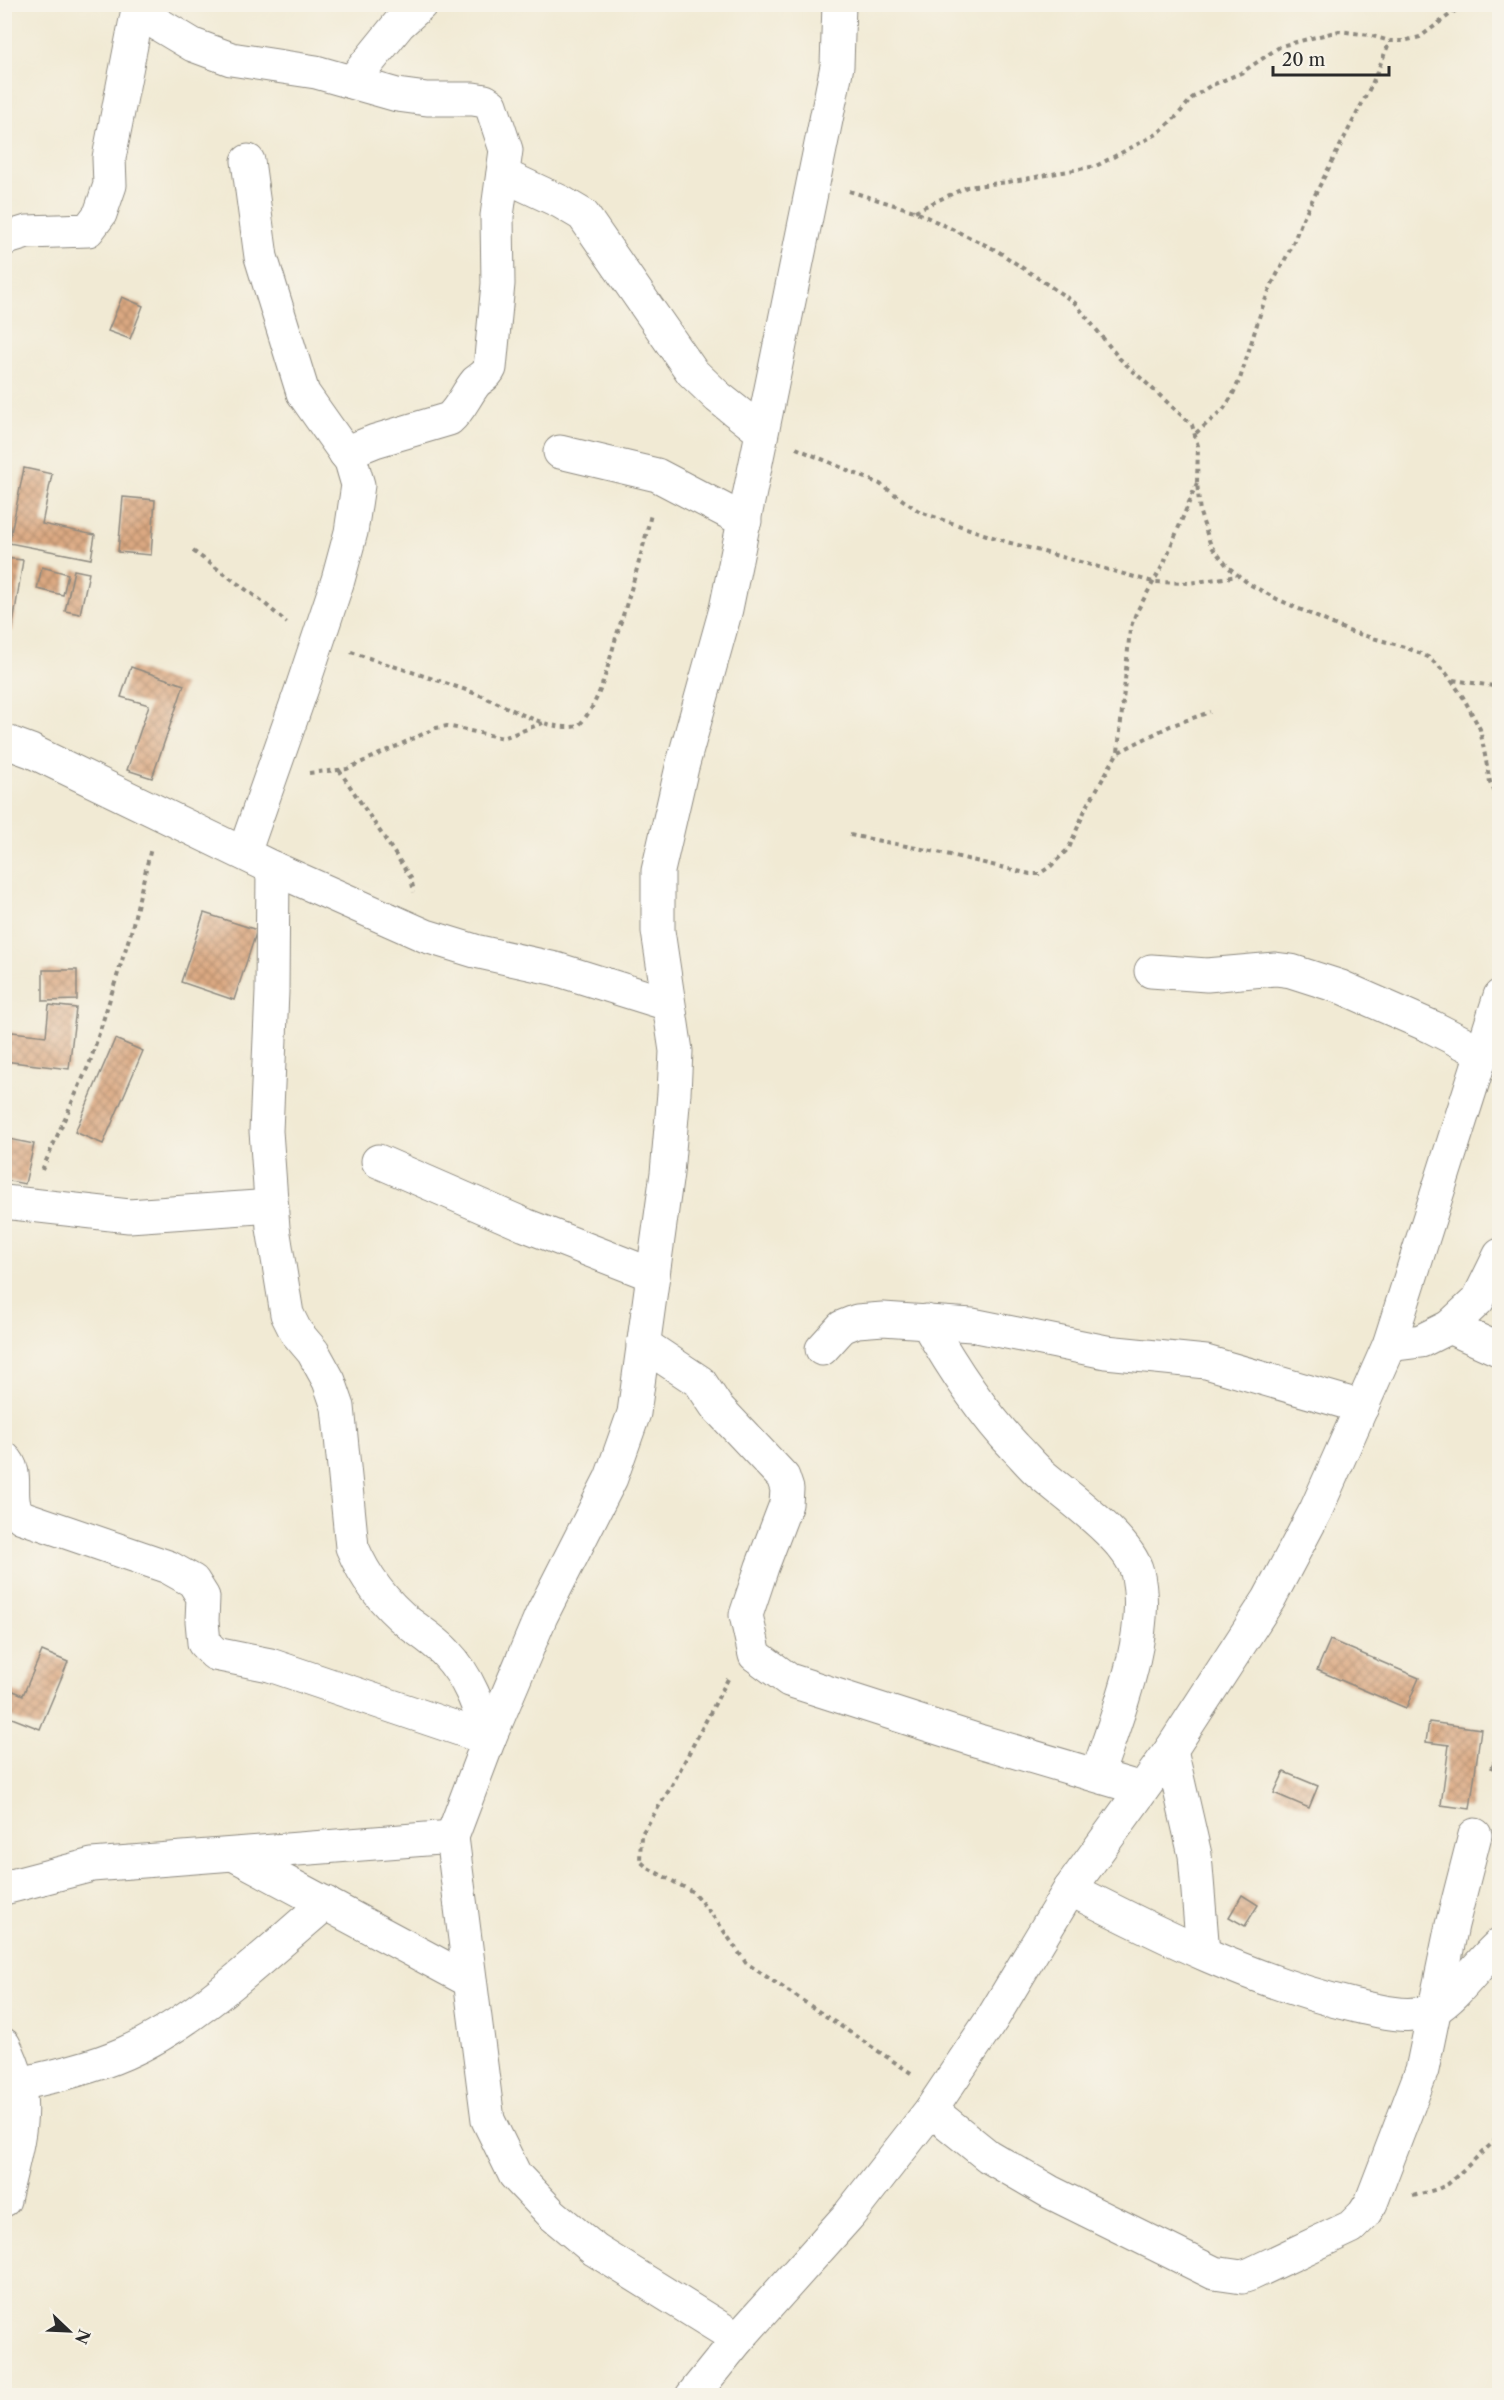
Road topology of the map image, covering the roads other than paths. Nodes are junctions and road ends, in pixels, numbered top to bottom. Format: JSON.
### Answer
{"nodes":[{"id":1,"x":421,"y":4,"type":"edge"},
{"id":2,"x":839,"y":4,"type":"edge"},
{"id":3,"x":139,"y":8,"type":"edge"},
{"id":4,"x":352,"y":82,"type":"junction"},
{"id":5,"x":248,"y":161,"type":"dead end"},
{"id":6,"x":503,"y":175,"type":"junction"},
{"id":7,"x":4,"y":239,"type":"edge"},
{"id":8,"x":761,"y":431,"type":"junction"},
{"id":9,"x":560,"y":452,"type":"dead end"},
{"id":10,"x":345,"y":453,"type":"junction"},
{"id":11,"x":745,"y":521,"type":"junction"},
{"id":12,"x":4,"y":741,"type":"edge"},
{"id":13,"x":244,"y":853,"type":"junction"},
{"id":14,"x":273,"y":868,"type":"junction"},
{"id":15,"x":1150,"y":971,"type":"dead end"},
{"id":16,"x":1500,"y":996,"type":"edge"},
{"id":17,"x":668,"y":1004,"type":"junction"},
{"id":18,"x":1481,"y":1052,"type":"junction"},
{"id":19,"x":378,"y":1161,"type":"dead end"},
{"id":20,"x":16,"y":1203,"type":"edge"},
{"id":21,"x":272,"y":1206,"type":"junction"},
{"id":22,"x":1500,"y":1255,"type":"edge"},
{"id":23,"x":652,"y":1275,"type":"junction"},
{"id":24,"x":926,"y":1321,"type":"junction"},
{"id":25,"x":1449,"y":1327,"type":"junction"},
{"id":26,"x":643,"y":1344,"type":"junction"},
{"id":27,"x":1389,"y":1345,"type":"junction"},
{"id":28,"x":822,"y":1348,"type":"dead end"},
{"id":29,"x":1500,"y":1350,"type":"edge"},
{"id":30,"x":1362,"y":1407,"type":"junction"},
{"id":31,"x":4,"y":1458,"type":"edge"},
{"id":32,"x":489,"y":1739,"type":"junction"},
{"id":33,"x":1171,"y":1750,"type":"junction"},
{"id":34,"x":1097,"y":1775,"type":"junction"},
{"id":35,"x":1142,"y":1789,"type":"junction"},
{"id":36,"x":1475,"y":1835,"type":"dead end"},
{"id":37,"x":452,"y":1837,"type":"junction"},
{"id":38,"x":235,"y":1856,"type":"junction"},
{"id":39,"x":4,"y":1888,"type":"edge"},
{"id":40,"x":1070,"y":1889,"type":"junction"},
{"id":41,"x":326,"y":1903,"type":"junction"},
{"id":42,"x":1500,"y":1944,"type":"edge"},
{"id":43,"x":1203,"y":1953,"type":"junction"},
{"id":44,"x":470,"y":1981,"type":"junction"},
{"id":45,"x":1436,"y":2008,"type":"junction"},
{"id":46,"x":4,"y":2045,"type":"edge"},
{"id":47,"x":20,"y":2084,"type":"junction"},
{"id":48,"x":936,"y":2102,"type":"junction"},
{"id":49,"x":4,"y":2200,"type":"edge"},
{"id":50,"x":738,"y":2339,"type":"junction"},
{"id":51,"x":692,"y":2396,"type":"edge"}],
"edges":[{"from":1,"to":4,"type":"street"},
{"from":2,"to":8,"type":"street"},
{"from":3,"to":4,"type":"street"},
{"from":3,"to":7,"type":"street"},
{"from":4,"to":6,"type":"street"},
{"from":5,"to":10,"type":"street"},
{"from":6,"to":8,"type":"street"},
{"from":6,"to":10,"type":"street"},
{"from":8,"to":11,"type":"street"},
{"from":9,"to":11,"type":"street"},
{"from":10,"to":13,"type":"street"},
{"from":11,"to":17,"type":"street"},
{"from":12,"to":13,"type":"street"},
{"from":13,"to":14,"type":"street"},
{"from":14,"to":17,"type":"street"},
{"from":14,"to":21,"type":"street"},
{"from":15,"to":18,"type":"street"},
{"from":16,"to":18,"type":"street"},
{"from":17,"to":23,"type":"street"},
{"from":18,"to":27,"type":"street"},
{"from":19,"to":23,"type":"street"},
{"from":20,"to":21,"type":"street"},
{"from":21,"to":32,"type":"street"},
{"from":22,"to":25,"type":"street"},
{"from":23,"to":26,"type":"street"},
{"from":24,"to":28,"type":"street"},
{"from":24,"to":30,"type":"street"},
{"from":24,"to":34,"type":"street"},
{"from":25,"to":27,"type":"street"},
{"from":25,"to":29,"type":"street"},
{"from":26,"to":32,"type":"street"},
{"from":26,"to":34,"type":"street"},
{"from":27,"to":30,"type":"street"},
{"from":30,"to":33,"type":"street"},
{"from":31,"to":32,"type":"street"},
{"from":32,"to":37,"type":"street"},
{"from":33,"to":35,"type":"street"},
{"from":33,"to":43,"type":"street"},
{"from":34,"to":35,"type":"street"},
{"from":35,"to":40,"type":"street"},
{"from":36,"to":45,"type":"street"},
{"from":37,"to":38,"type":"street"},
{"from":37,"to":44,"type":"street"},
{"from":38,"to":39,"type":"street"},
{"from":38,"to":41,"type":"street"},
{"from":40,"to":43,"type":"street"},
{"from":40,"to":48,"type":"street"},
{"from":41,"to":44,"type":"street"},
{"from":41,"to":47,"type":"street"},
{"from":42,"to":45,"type":"street"},
{"from":43,"to":45,"type":"street"},
{"from":44,"to":50,"type":"street"},
{"from":45,"to":48,"type":"street"},
{"from":46,"to":47,"type":"street"},
{"from":47,"to":49,"type":"street"},
{"from":48,"to":50,"type":"street"},
{"from":50,"to":51,"type":"street"}]}
